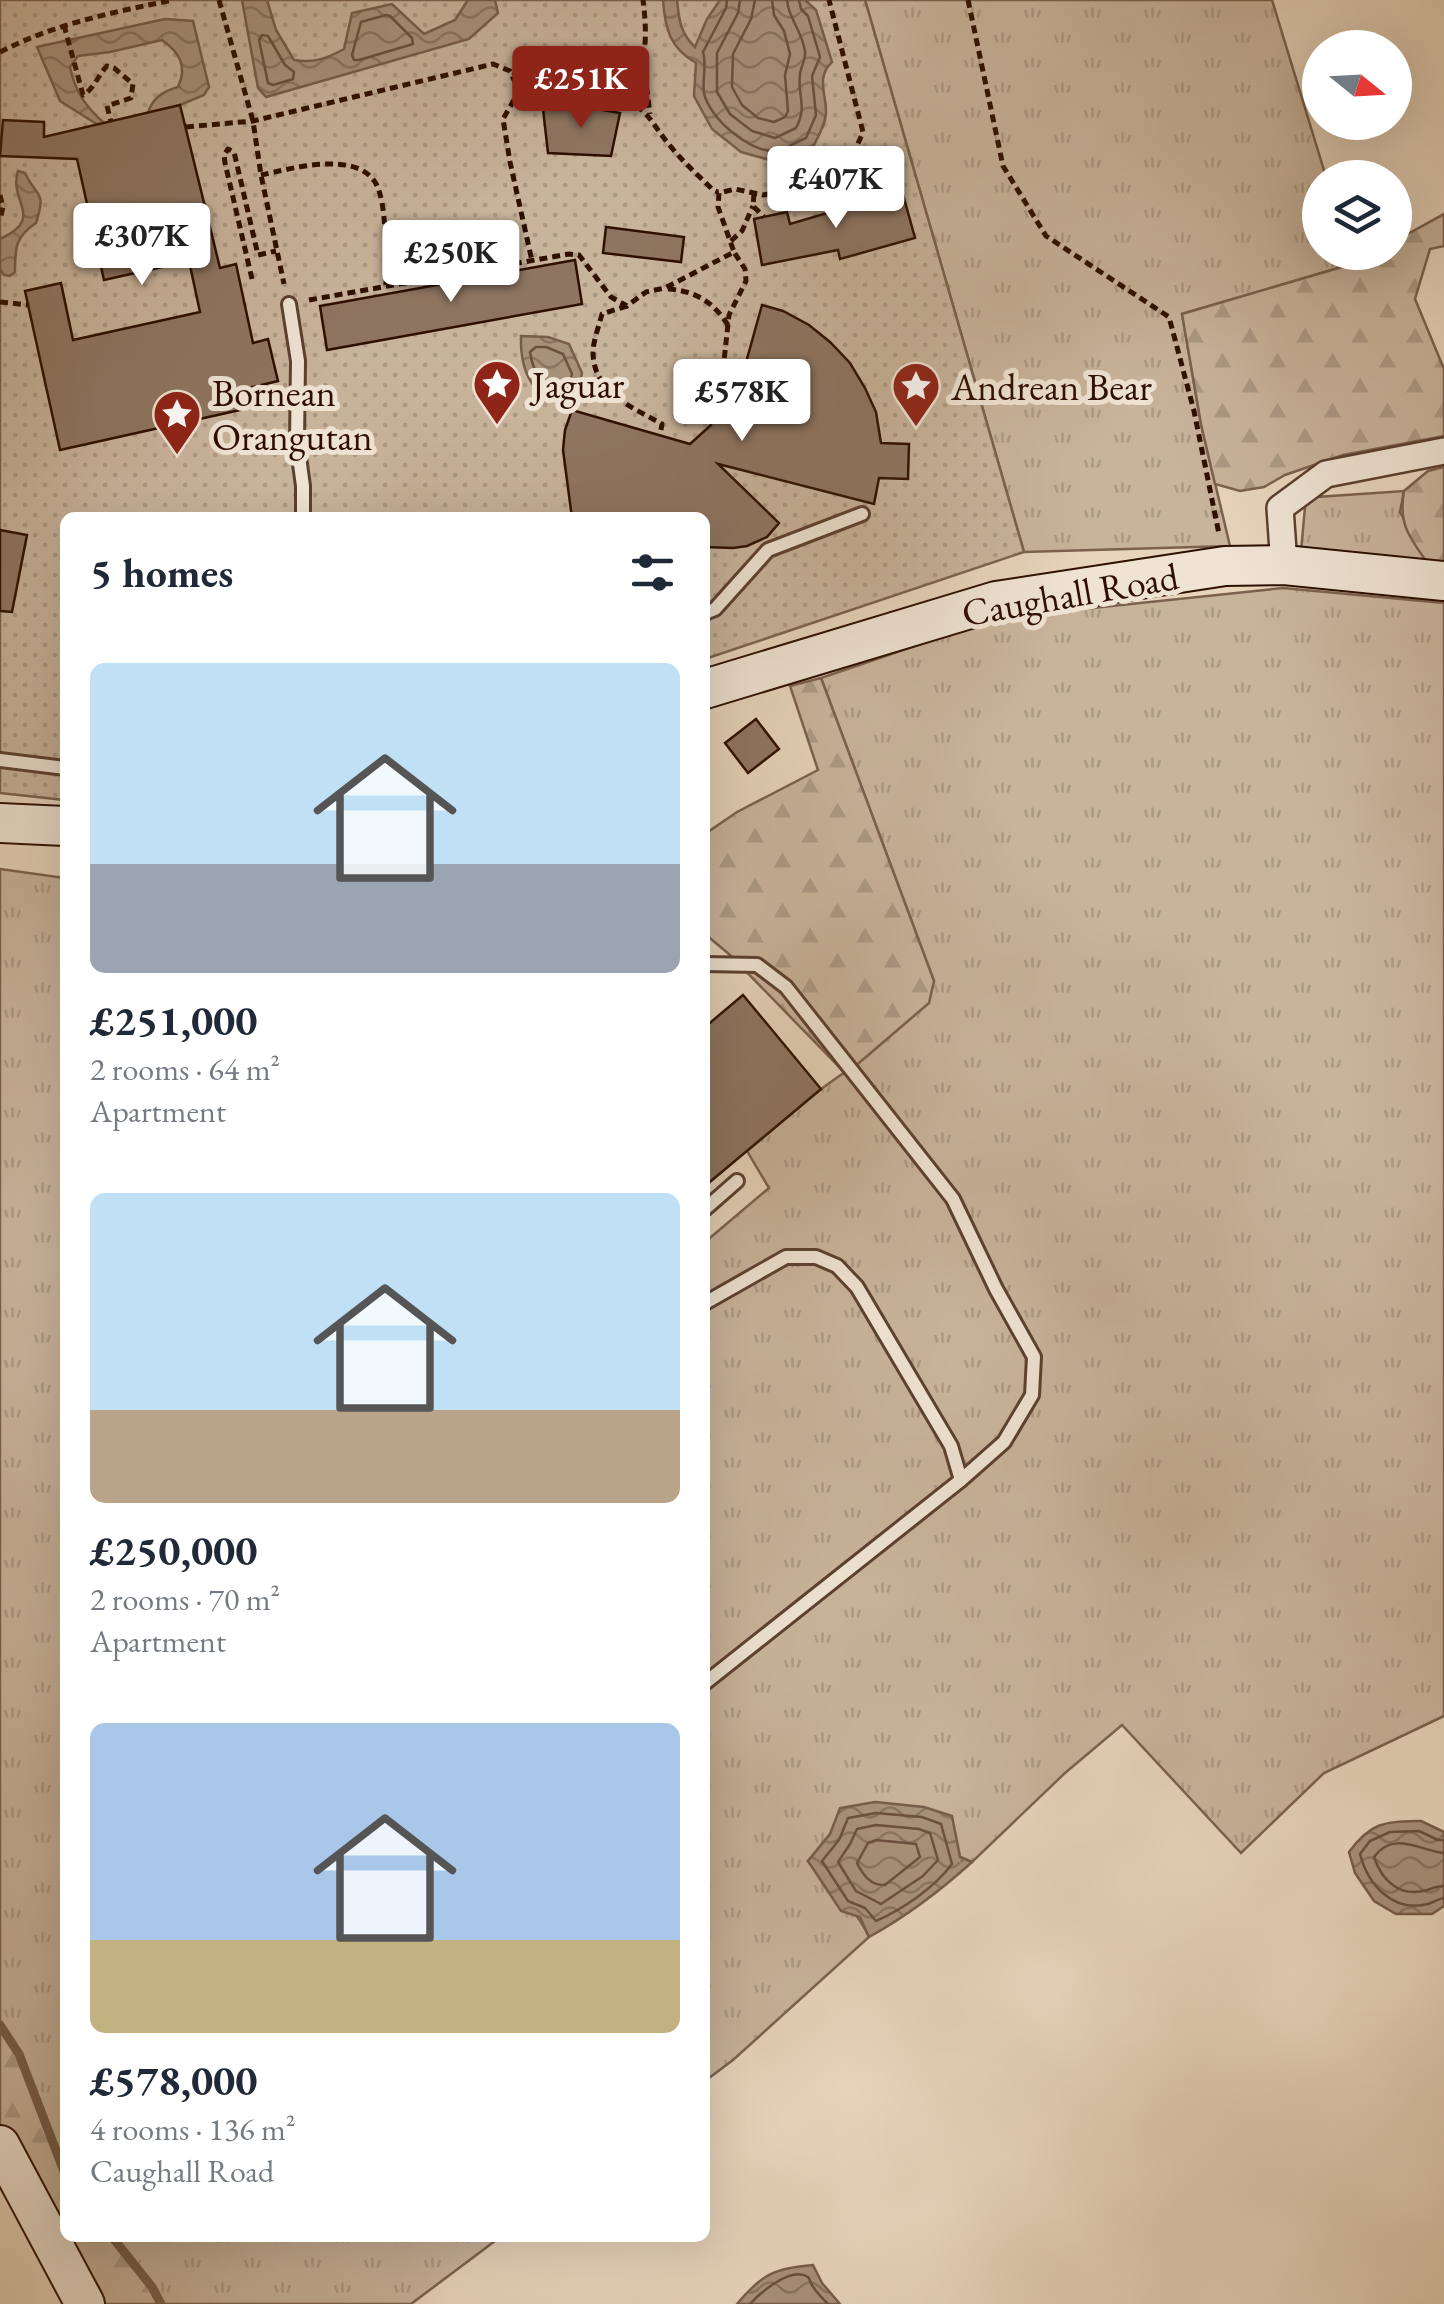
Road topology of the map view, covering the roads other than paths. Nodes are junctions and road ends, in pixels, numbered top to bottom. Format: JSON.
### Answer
{"nodes":[{"id":1,"x":288,"y":304,"type":"road end"},
{"id":2,"x":1444,"y":450,"type":"edge"},
{"id":3,"x":304,"y":512,"type":"edge"},
{"id":4,"x":862,"y":514,"type":"dead end"},
{"id":5,"x":1284,"y":565,"type":"junction"},
{"id":6,"x":1444,"y":581,"type":"edge"},
{"id":7,"x":710,"y":611,"type":"edge"},
{"id":8,"x":710,"y":687,"type":"edge"},
{"id":9,"x":0,"y":760,"type":"edge"},
{"id":10,"x":60,"y":767,"type":"edge"},
{"id":11,"x":0,"y":824,"type":"edge"},
{"id":12,"x":60,"y":826,"type":"edge"},
{"id":13,"x":710,"y":964,"type":"edge"},
{"id":14,"x":737,"y":1181,"type":"dead end"},
{"id":15,"x":710,"y":1205,"type":"edge"},
{"id":16,"x":710,"y":1299,"type":"edge"},
{"id":17,"x":961,"y":1480,"type":"junction"},
{"id":18,"x":710,"y":1679,"type":"edge"},
{"id":19,"x":0,"y":2145,"type":"edge"},
{"id":20,"x":85,"y":2304,"type":"edge"}],
"edges":[{"from":1,"to":3,"type":"lane"},
{"from":2,"to":5,"type":"street"},
{"from":4,"to":7,"type":"lane"},
{"from":5,"to":6,"type":"street","name":"Caughall Road"},
{"from":5,"to":8,"type":"street","name":"Caughall Road"},
{"from":9,"to":10,"type":"lane"},
{"from":11,"to":12,"type":"street"},
{"from":13,"to":17,"type":"lane"},
{"from":14,"to":15,"type":"lane"},
{"from":16,"to":17,"type":"lane"},
{"from":17,"to":18,"type":"lane"},
{"from":19,"to":20,"type":"street"}]}
